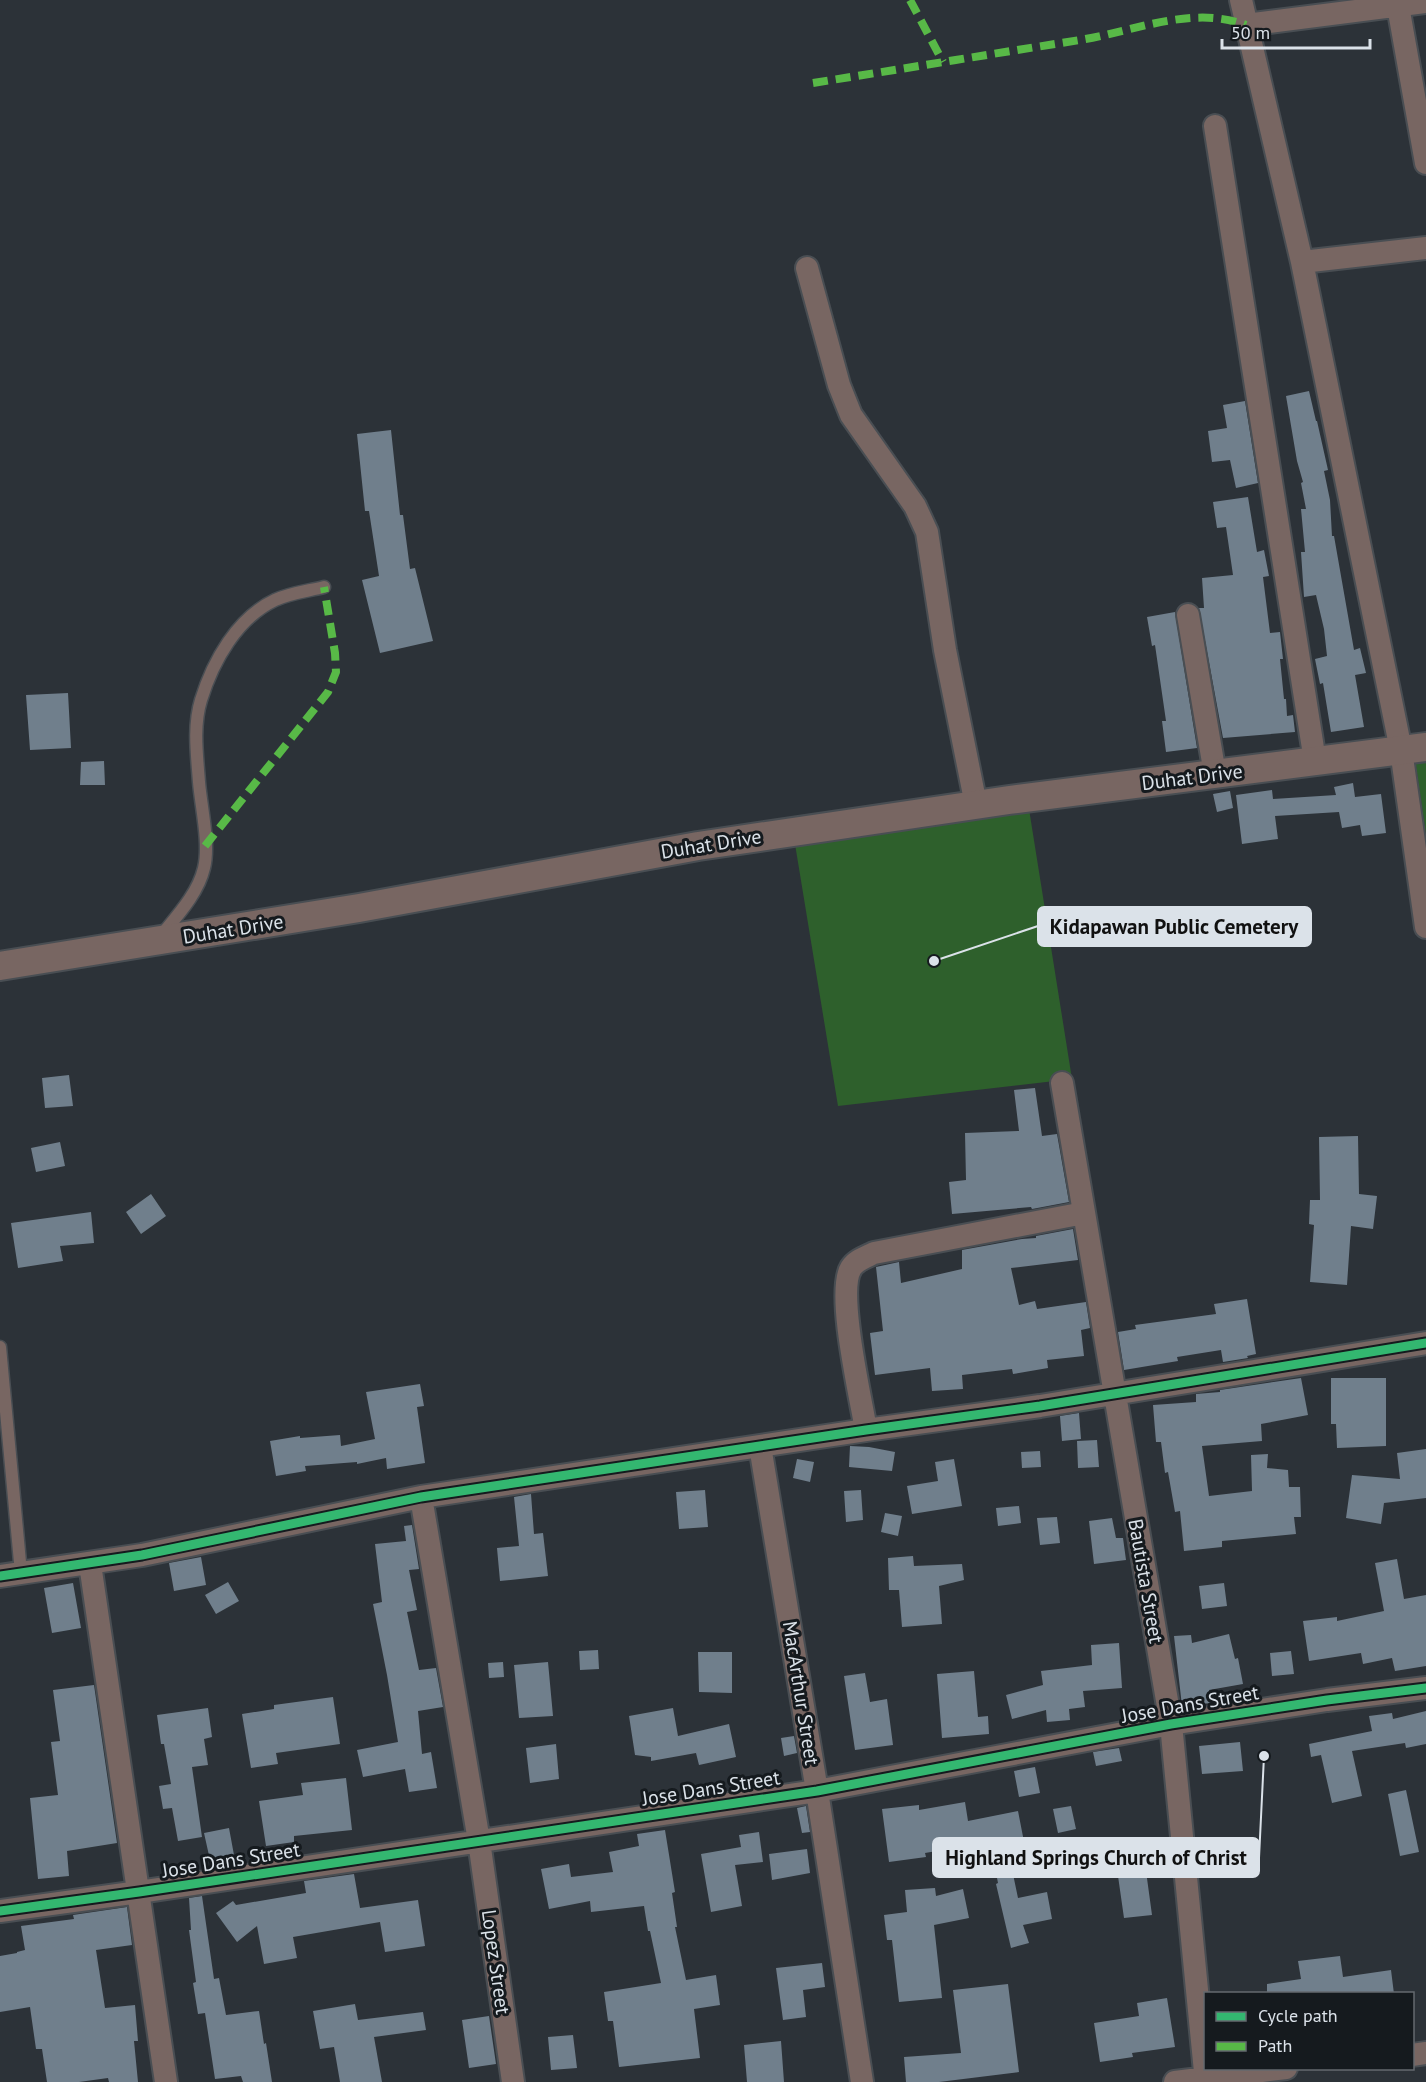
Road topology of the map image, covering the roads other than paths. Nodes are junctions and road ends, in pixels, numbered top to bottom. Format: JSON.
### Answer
{"nodes":[{"id":1,"x":1241,"y":0,"type":"edge"},
{"id":2,"x":1426,"y":2,"type":"edge"},
{"id":3,"x":1398,"y":6,"type":"junction"},
{"id":4,"x":1246,"y":25,"type":"junction"},
{"id":5,"x":1215,"y":126,"type":"dead end"},
{"id":6,"x":1426,"y":163,"type":"edge"},
{"id":7,"x":1426,"y":248,"type":"edge"},
{"id":8,"x":1302,"y":262,"type":"junction"},
{"id":9,"x":807,"y":268,"type":"dead end"},
{"id":10,"x":324,"y":588,"type":"dead end"},
{"id":11,"x":1188,"y":615,"type":"dead end"},
{"id":12,"x":1414,"y":749,"type":"edge"},
{"id":13,"x":1315,"y":761,"type":"junction"},
{"id":14,"x":1215,"y":774,"type":"junction"},
{"id":15,"x":976,"y":805,"type":"junction"},
{"id":16,"x":1426,"y":927,"type":"edge"},
{"id":17,"x":158,"y":941,"type":"junction"},
{"id":18,"x":0,"y":966,"type":"edge"},
{"id":19,"x":1062,"y":1083,"type":"dead end"},
{"id":20,"x":1084,"y":1213,"type":"junction"},
{"id":21,"x":1426,"y":1343,"type":"edge"},
{"id":22,"x":0,"y":1347,"type":"edge"},
{"id":23,"x":1114,"y":1393,"type":"junction"},
{"id":24,"x":866,"y":1430,"type":"junction"},
{"id":25,"x":760,"y":1446,"type":"junction"},
{"id":26,"x":421,"y":1497,"type":"junction"},
{"id":27,"x":90,"y":1564,"type":"junction"},
{"id":28,"x":10,"y":1574,"type":"edge"},
{"id":29,"x":1426,"y":1688,"type":"edge"},
{"id":30,"x":1171,"y":1724,"type":"junction"},
{"id":31,"x":817,"y":1791,"type":"junction"},
{"id":32,"x":479,"y":1841,"type":"junction"},
{"id":33,"x":139,"y":1892,"type":"junction"},
{"id":34,"x":0,"y":1911,"type":"edge"},
{"id":35,"x":1204,"y":2070,"type":"edge"},
{"id":36,"x":1272,"y":2070,"type":"edge"},
{"id":37,"x":1205,"y":2080,"type":"edge"},
{"id":38,"x":166,"y":2082,"type":"edge"},
{"id":39,"x":513,"y":2082,"type":"edge"},
{"id":40,"x":862,"y":2082,"type":"edge"},
{"id":41,"x":1175,"y":2082,"type":"edge"}],
"edges":[{"from":1,"to":4,"type":"street"},
{"from":2,"to":3,"type":"street"},
{"from":3,"to":4,"type":"street"},
{"from":3,"to":6,"type":"street"},
{"from":4,"to":8,"type":"street"},
{"from":5,"to":13,"type":"street"},
{"from":7,"to":8,"type":"street"},
{"from":8,"to":12,"type":"street"},
{"from":9,"to":15,"type":"street"},
{"from":10,"to":17,"type":"lane"},
{"from":11,"to":14,"type":"street"},
{"from":12,"to":13,"type":"street","name":"Duhat Drive"},
{"from":12,"to":16,"type":"street"},
{"from":13,"to":14,"type":"street","name":"Duhat Drive"},
{"from":14,"to":15,"type":"street","name":"Duhat Drive"},
{"from":15,"to":17,"type":"street","name":"Duhat Drive"},
{"from":17,"to":18,"type":"street","name":"Duhat Drive"},
{"from":19,"to":20,"type":"street","name":"Bautista Street"},
{"from":20,"to":23,"type":"street","name":"Bautista Street"},
{"from":20,"to":24,"type":"street"},
{"from":21,"to":23,"type":"street"},
{"from":22,"to":28,"type":"lane"},
{"from":23,"to":24,"type":"street"},
{"from":23,"to":30,"type":"street","name":"Bautista Street"},
{"from":24,"to":25,"type":"street"},
{"from":25,"to":26,"type":"street"},
{"from":25,"to":31,"type":"street","name":"MacArthur Street"},
{"from":26,"to":27,"type":"street"},
{"from":26,"to":32,"type":"street","name":"Lopez Street"},
{"from":27,"to":28,"type":"street"},
{"from":27,"to":33,"type":"street"},
{"from":29,"to":30,"type":"street","name":"Jose Dans Street"},
{"from":30,"to":31,"type":"street","name":"Jose Dans Street"},
{"from":30,"to":35,"type":"street","name":"Bautista Street"},
{"from":31,"to":32,"type":"street","name":"Jose Dans Street"},
{"from":31,"to":40,"type":"street","name":"MacArthur Street"},
{"from":32,"to":33,"type":"street","name":"Jose Dans Street"},
{"from":32,"to":39,"type":"street","name":"Lopez Street"},
{"from":33,"to":34,"type":"street","name":"Jose Dans Street"},
{"from":33,"to":38,"type":"street"},
{"from":36,"to":37,"type":"street"},
{"from":37,"to":41,"type":"street"}]}
